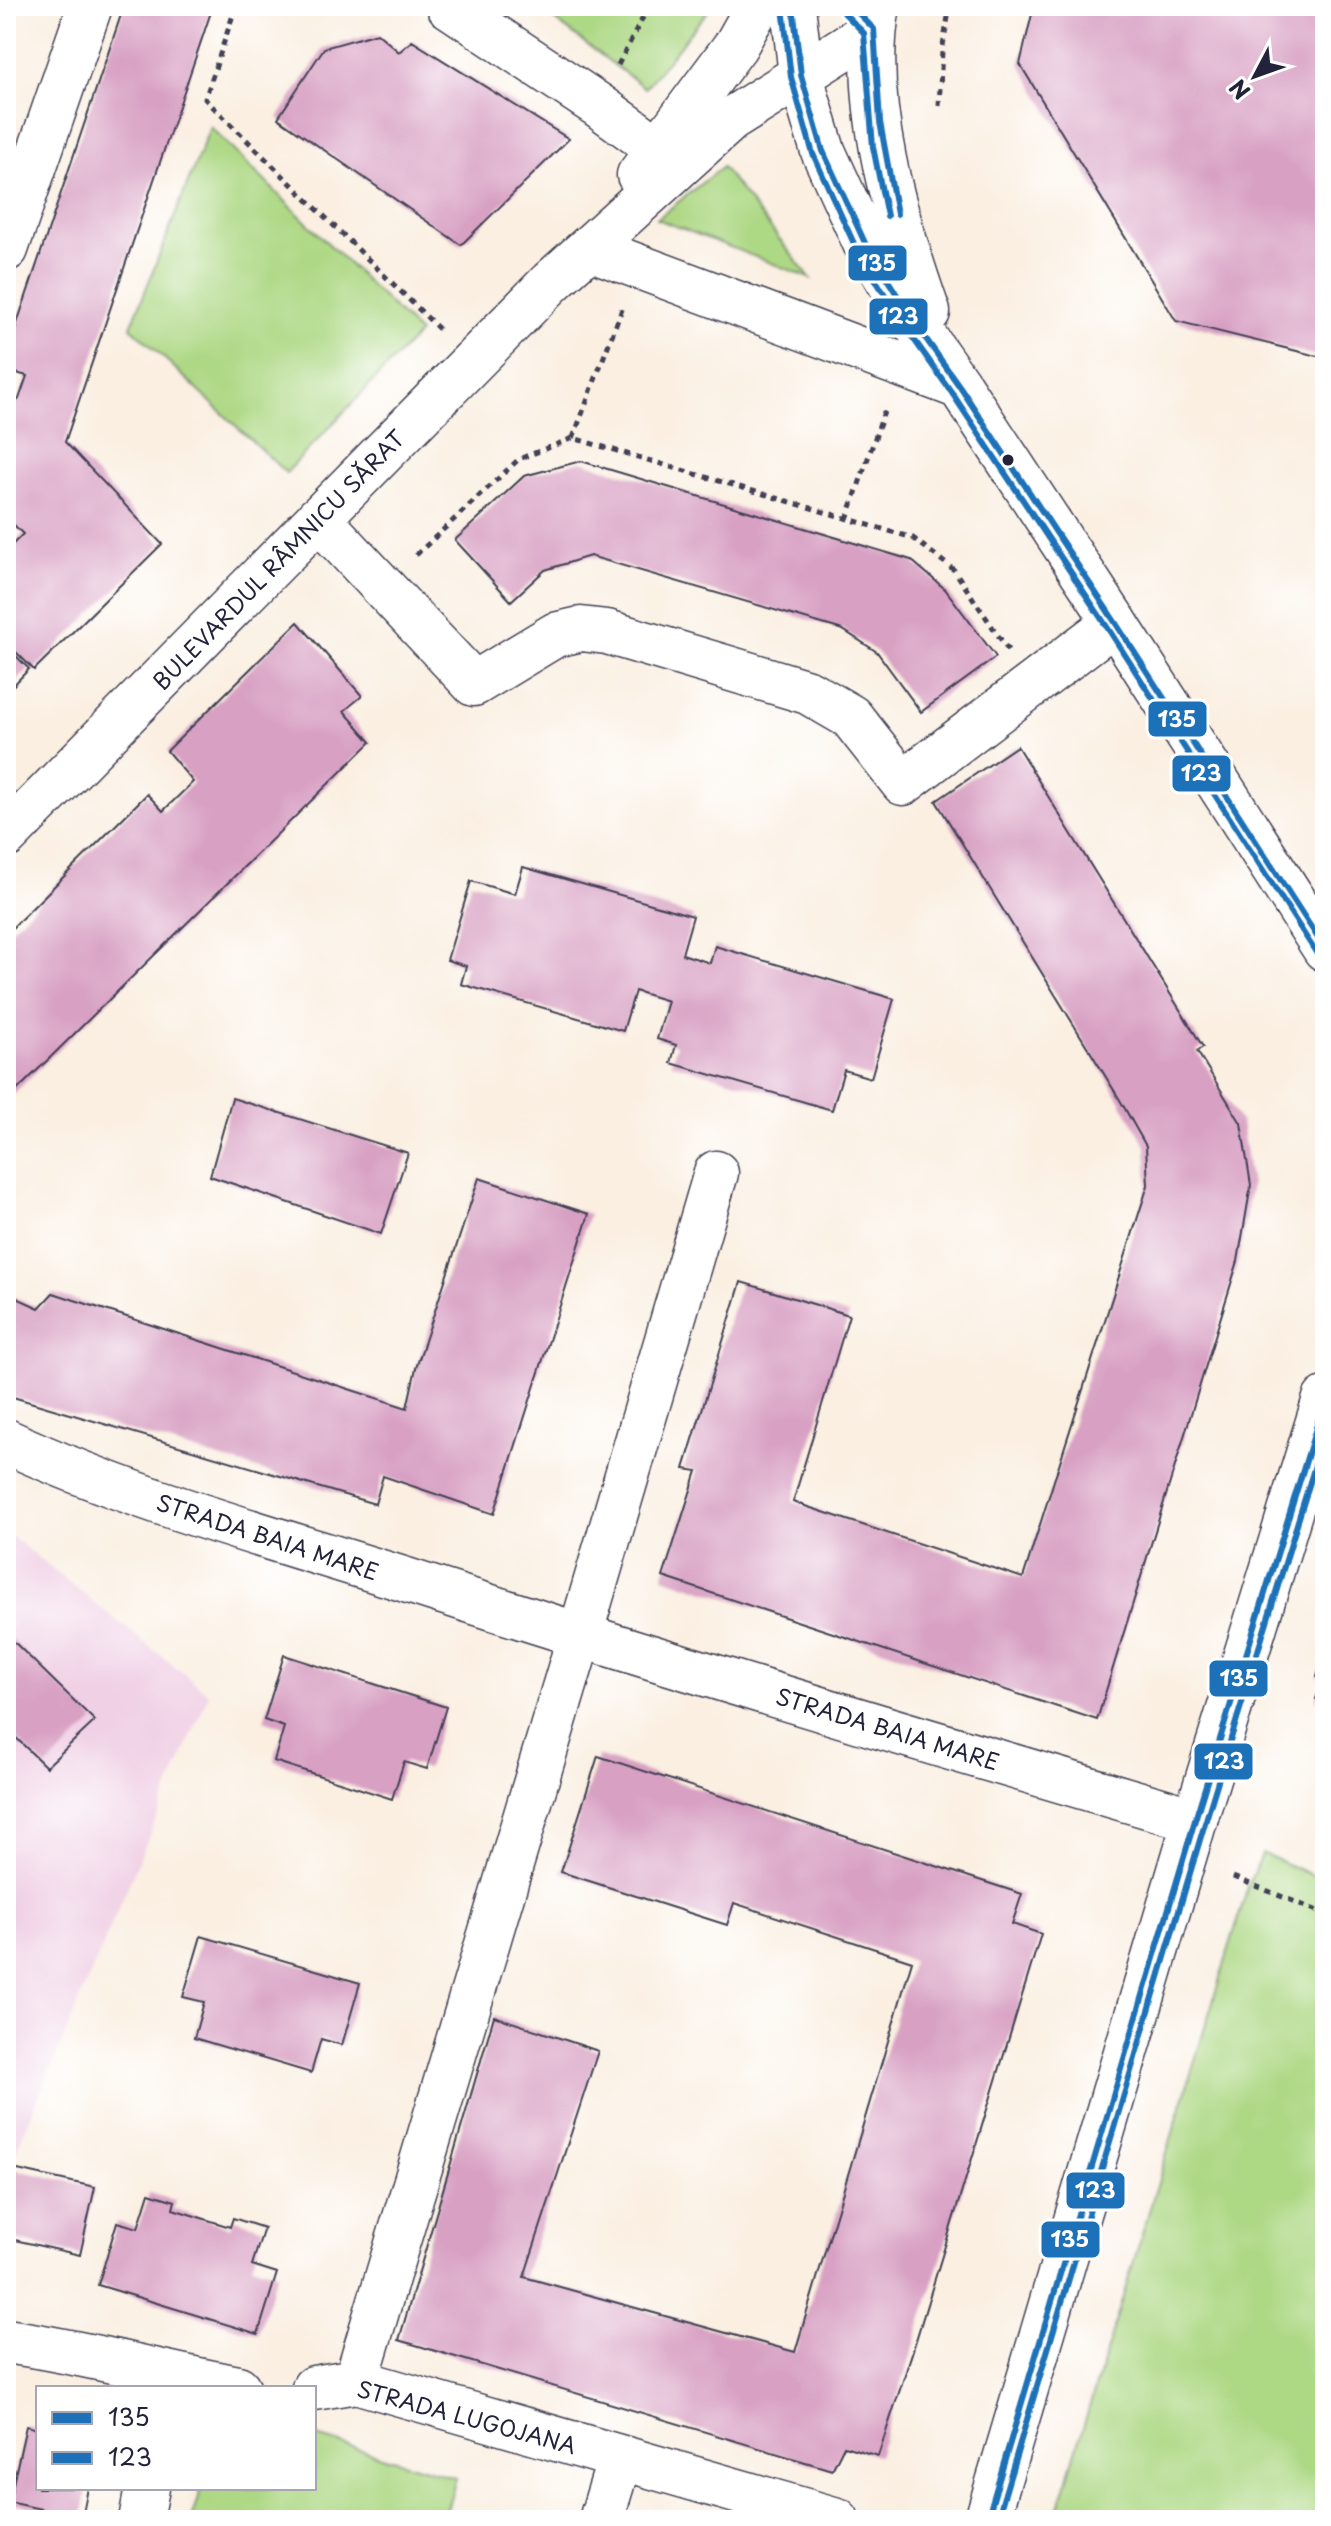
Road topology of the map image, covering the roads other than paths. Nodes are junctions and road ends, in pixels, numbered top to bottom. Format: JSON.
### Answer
{"nodes":[{"id":1,"x":90,"y":6,"type":"edge"},
{"id":2,"x":449,"y":6,"type":"edge"},
{"id":3,"x":758,"y":6,"type":"edge"},
{"id":4,"x":793,"y":6,"type":"edge"},
{"id":5,"x":868,"y":14,"type":"edge"},
{"id":6,"x":801,"y":75,"type":"junction"},
{"id":7,"x":660,"y":150,"type":"junction"},
{"id":8,"x":589,"y":248,"type":"junction"},
{"id":9,"x":6,"y":249,"type":"edge"},
{"id":10,"x":551,"y":282,"type":"junction"},
{"id":11,"x":960,"y":387,"type":"junction"},
{"id":12,"x":318,"y":518,"type":"junction"},
{"id":13,"x":1115,"y":622,"type":"junction"},
{"id":14,"x":6,"y":836,"type":"edge"},
{"id":15,"x":1325,"y":949,"type":"edge"},
{"id":16,"x":716,"y":1173,"type":"dead end"},
{"id":17,"x":1325,"y":1399,"type":"edge"},
{"id":18,"x":6,"y":1441,"type":"edge"},
{"id":19,"x":580,"y":1635,"type":"junction"},
{"id":20,"x":1195,"y":1820,"type":"junction"},
{"id":21,"x":6,"y":2341,"type":"edge"},
{"id":22,"x":170,"y":2382,"type":"edge"},
{"id":23,"x":335,"y":2385,"type":"edge"},
{"id":24,"x":215,"y":2386,"type":"edge"},
{"id":25,"x":620,"y":2458,"type":"junction"},
{"id":26,"x":147,"y":2490,"type":"edge"},
{"id":27,"x":141,"y":2520,"type":"edge"},
{"id":28,"x":601,"y":2520,"type":"edge"},
{"id":29,"x":837,"y":2520,"type":"edge"},
{"id":30,"x":987,"y":2520,"type":"edge"}],
"edges":[{"from":1,"to":9,"type":"street"},
{"from":2,"to":7,"type":"street"},
{"from":3,"to":7,"type":"street","name":"BULEVARDUL RÂMNICU SĂRAT"},
{"from":4,"to":6,"type":"street"},
{"from":5,"to":6,"type":"street","name":"BULEVARDUL RÂMNICU SĂRAT"},
{"from":5,"to":11,"type":"street"},
{"from":6,"to":8,"type":"street","name":"BULEVARDUL RÂMNICU SĂRAT"},
{"from":6,"to":11,"type":"street"},
{"from":7,"to":10,"type":"street","name":"BULEVARDUL RÂMNICU SĂRAT"},
{"from":8,"to":10,"type":"street","name":"BULEVARDUL RÂMNICU SĂRAT"},
{"from":8,"to":11,"type":"street"},
{"from":10,"to":12,"type":"street","name":"BULEVARDUL RÂMNICU SĂRAT"},
{"from":11,"to":13,"type":"street"},
{"from":12,"to":13,"type":"street"},
{"from":12,"to":14,"type":"street","name":"BULEVARDUL RÂMNICU SĂRAT"},
{"from":13,"to":15,"type":"street"},
{"from":16,"to":19,"type":"street"},
{"from":17,"to":20,"type":"street"},
{"from":18,"to":19,"type":"street","name":"STRADA BAIA MARE"},
{"from":19,"to":20,"type":"street","name":"STRADA BAIA MARE"},
{"from":19,"to":23,"type":"street"},
{"from":20,"to":30,"type":"street"},
{"from":21,"to":22,"type":"street"},
{"from":22,"to":24,"type":"street"},
{"from":23,"to":25,"type":"street","name":"STRADA LUGOJANA"},
{"from":25,"to":28,"type":"street"},
{"from":25,"to":29,"type":"street","name":"STRADA LUGOJANA"},
{"from":26,"to":27,"type":"street"}]}
